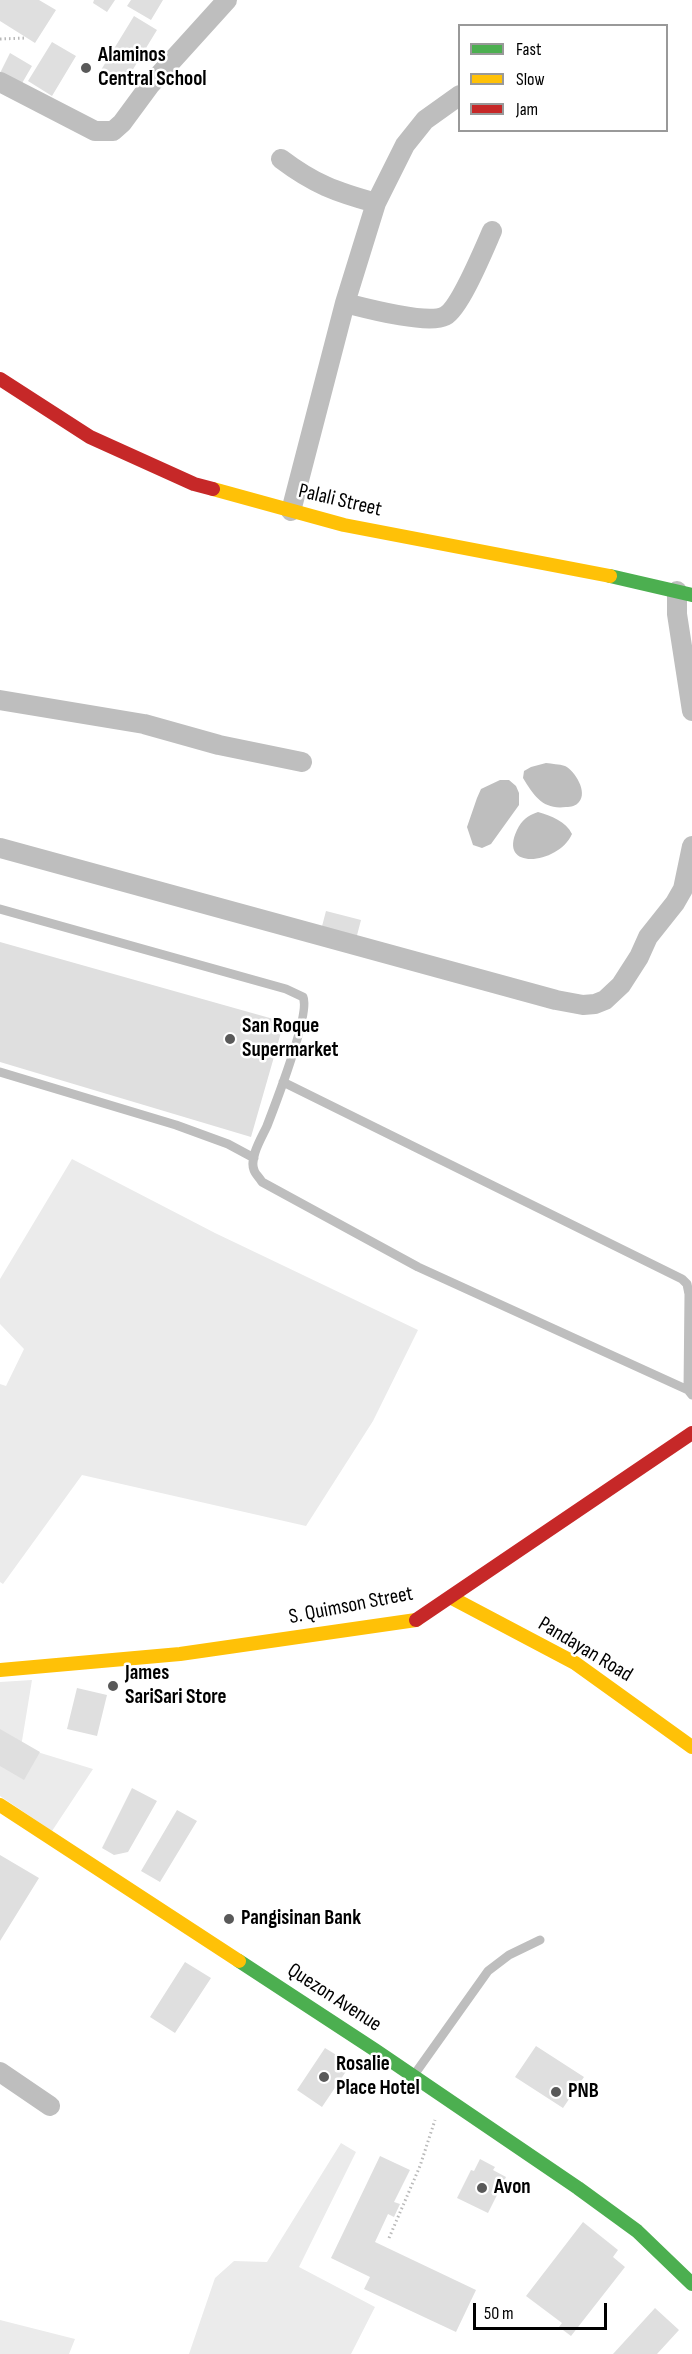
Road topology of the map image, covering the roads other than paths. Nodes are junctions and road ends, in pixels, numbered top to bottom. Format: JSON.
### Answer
{"nodes":[{"id":1,"x":227,"y":0,"type":"edge"},
{"id":2,"x":0,"y":82,"type":"edge"},
{"id":3,"x":458,"y":96,"type":"edge"},
{"id":4,"x":281,"y":159,"type":"dead end"},
{"id":5,"x":376,"y":203,"type":"junction"},
{"id":6,"x":492,"y":231,"type":"dead end"},
{"id":7,"x":345,"y":303,"type":"junction"},
{"id":8,"x":1,"y":381,"type":"edge"},
{"id":9,"x":291,"y":511,"type":"junction"},
{"id":10,"x":684,"y":593,"type":"edge"},
{"id":11,"x":0,"y":700,"type":"edge"},
{"id":12,"x":692,"y":711,"type":"edge"},
{"id":13,"x":302,"y":762,"type":"dead end"},
{"id":14,"x":692,"y":846,"type":"edge"},
{"id":15,"x":0,"y":848,"type":"edge"},
{"id":16,"x":0,"y":909,"type":"edge"},
{"id":17,"x":0,"y":1072,"type":"edge"},
{"id":18,"x":283,"y":1082,"type":"junction"},
{"id":19,"x":254,"y":1158,"type":"junction"},
{"id":20,"x":690,"y":1393,"type":"edge"},
{"id":21,"x":692,"y":1433,"type":"edge"},
{"id":22,"x":452,"y":1598,"type":"junction"},
{"id":23,"x":0,"y":1670,"type":"edge"},
{"id":24,"x":692,"y":1747,"type":"edge"},
{"id":25,"x":0,"y":1805,"type":"edge"},
{"id":26,"x":540,"y":1940,"type":"dead end"},
{"id":27,"x":0,"y":2072,"type":"edge"},
{"id":28,"x":412,"y":2077,"type":"junction"},
{"id":29,"x":50,"y":2106,"type":"dead end"},
{"id":30,"x":692,"y":2284,"type":"edge"}],
"edges":[{"from":1,"to":2,"type":"street"},
{"from":3,"to":5,"type":"street"},
{"from":4,"to":5,"type":"street"},
{"from":5,"to":7,"type":"street"},
{"from":6,"to":7,"type":"street"},
{"from":7,"to":9,"type":"street"},
{"from":8,"to":9,"type":"street","name":"Palali Street"},
{"from":9,"to":10,"type":"street","name":"Palali Street"},
{"from":10,"to":12,"type":"street"},
{"from":11,"to":13,"type":"street"},
{"from":14,"to":15,"type":"street"},
{"from":16,"to":18,"type":"lane"},
{"from":17,"to":19,"type":"lane"},
{"from":18,"to":19,"type":"lane"},
{"from":18,"to":20,"type":"lane"},
{"from":19,"to":20,"type":"lane"},
{"from":21,"to":22,"type":"street","name":"S. Quimson Street"},
{"from":22,"to":23,"type":"street","name":"S. Quimson Street"},
{"from":22,"to":24,"type":"street","name":"Pandayan Road"},
{"from":25,"to":28,"type":"street","name":"Quezon Avenue"},
{"from":26,"to":28,"type":"lane"},
{"from":27,"to":29,"type":"street"},
{"from":28,"to":30,"type":"street","name":"Quezon Avenue"}]}
